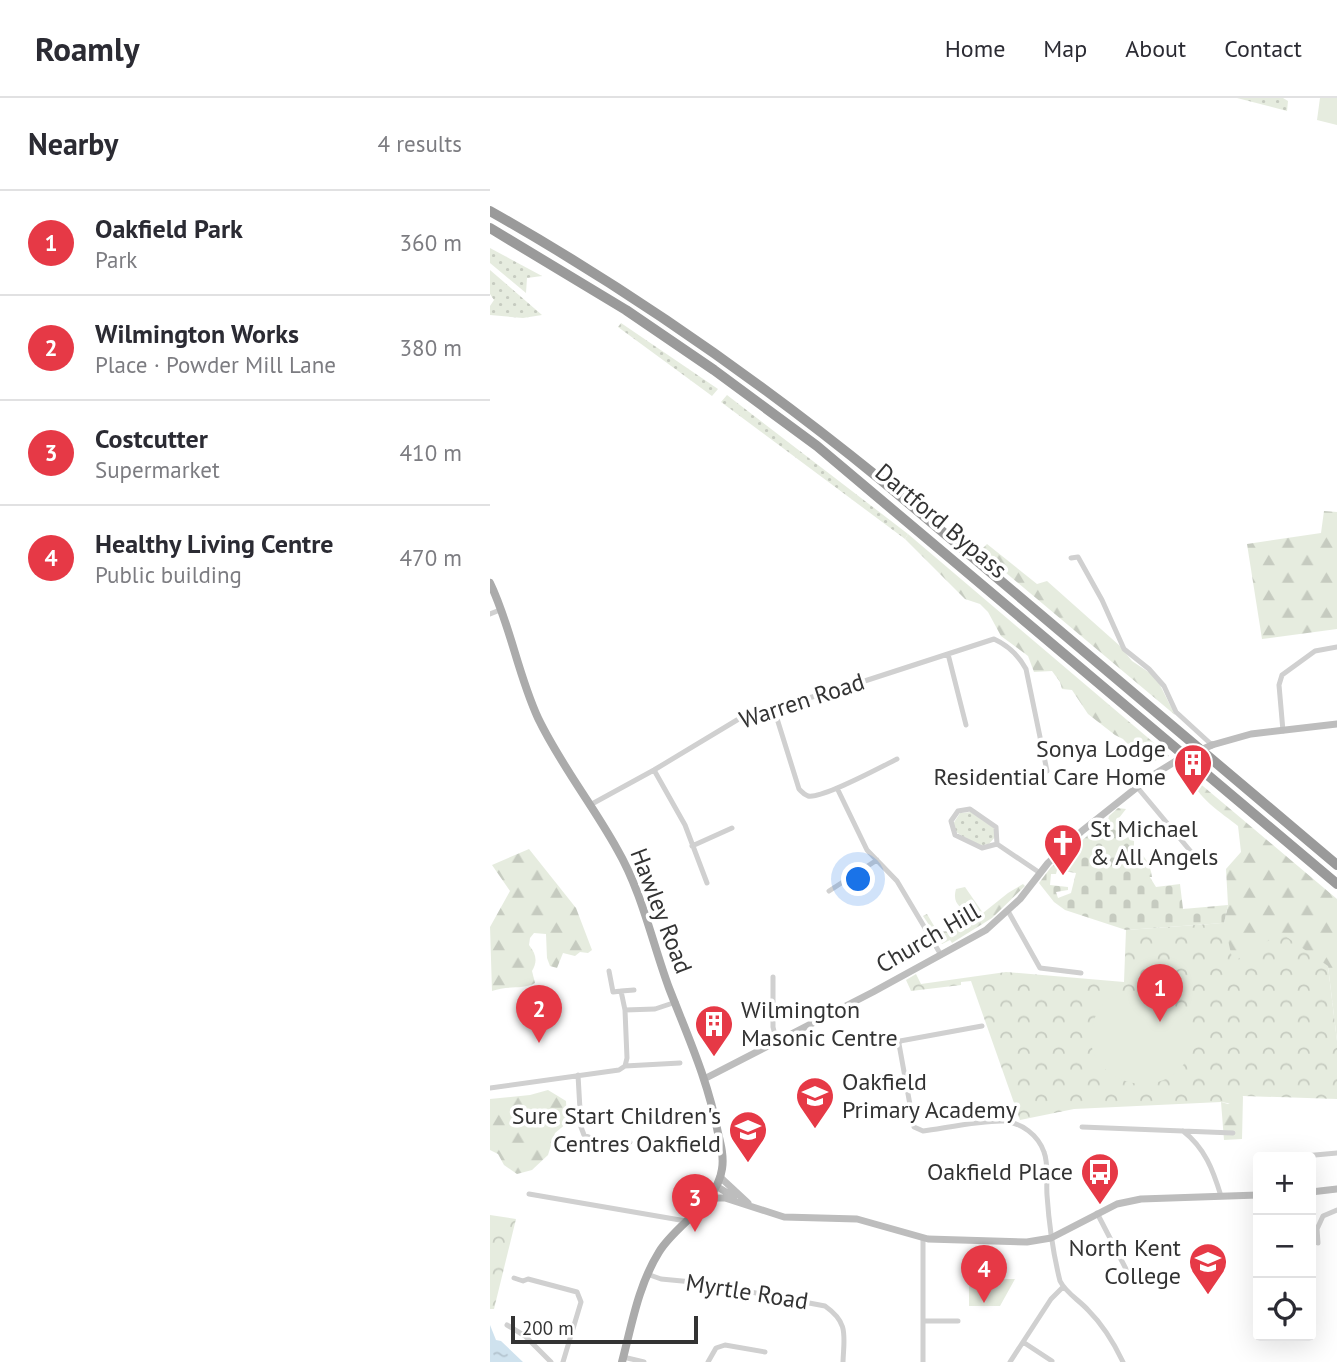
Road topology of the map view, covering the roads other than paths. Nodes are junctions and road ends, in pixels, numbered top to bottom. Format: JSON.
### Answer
{"nodes":[{"id":1,"x":490,"y":211,"type":"edge"},
{"id":2,"x":490,"y":228,"type":"edge"},
{"id":3,"x":1071,"y":558,"type":"dead end"},
{"id":4,"x":490,"y":583,"type":"edge"},
{"id":5,"x":500,"y":610,"type":"junction"},
{"id":6,"x":490,"y":614,"type":"edge"},
{"id":7,"x":1337,"y":647,"type":"edge"},
{"id":8,"x":948,"y":654,"type":"junction"},
{"id":9,"x":774,"y":709,"type":"junction"},
{"id":10,"x":966,"y":724,"type":"dead end"},
{"id":11,"x":1337,"y":724,"type":"edge"},
{"id":12,"x":1283,"y":731,"type":"junction"},
{"id":13,"x":1212,"y":745,"type":"junction"},
{"id":14,"x":897,"y":759,"type":"dead end"},
{"id":15,"x":654,"y":770,"type":"junction"},
{"id":16,"x":1047,"y":771,"type":"dead end"},
{"id":17,"x":1137,"y":787,"type":"junction"},
{"id":18,"x":837,"y":788,"type":"junction"},
{"id":19,"x":590,"y":806,"type":"junction"},
{"id":20,"x":732,"y":828,"type":"dead end"},
{"id":21,"x":997,"y":844,"type":"junction"},
{"id":22,"x":692,"y":846,"type":"junction"},
{"id":23,"x":1197,"y":859,"type":"dead end"},
{"id":24,"x":877,"y":860,"type":"junction"},
{"id":25,"x":1337,"y":865,"type":"edge"},
{"id":26,"x":1040,"y":873,"type":"junction"},
{"id":27,"x":707,"y":883,"type":"dead end"},
{"id":28,"x":1337,"y":884,"type":"edge"},
{"id":29,"x":830,"y":891,"type":"dead end"},
{"id":30,"x":1008,"y":911,"type":"junction"},
{"id":31,"x":941,"y":955,"type":"junction"},
{"id":32,"x":609,"y":971,"type":"dead end"},
{"id":33,"x":1082,"y":973,"type":"dead end"},
{"id":34,"x":773,"y":977,"type":"dead end"},
{"id":35,"x":634,"y":990,"type":"dead end"},
{"id":36,"x":621,"y":991,"type":"junction"},
{"id":37,"x":676,"y":1002,"type":"junction"},
{"id":38,"x":625,"y":1010,"type":"junction"},
{"id":39,"x":982,"y":1026,"type":"dead end"},
{"id":40,"x":777,"y":1043,"type":"junction"},
{"id":41,"x":680,"y":1063,"type":"dead end"},
{"id":42,"x":625,"y":1066,"type":"junction"},
{"id":43,"x":579,"y":1075,"type":"junction"},
{"id":44,"x":706,"y":1078,"type":"junction"},
{"id":45,"x":490,"y":1088,"type":"edge"},
{"id":46,"x":1082,"y":1127,"type":"dead end"},
{"id":47,"x":1183,"y":1131,"type":"junction"},
{"id":48,"x":1233,"y":1133,"type":"dead end"},
{"id":49,"x":631,"y":1142,"type":"dead end"},
{"id":50,"x":721,"y":1144,"type":"junction"},
{"id":51,"x":685,"y":1151,"type":"dead end"},
{"id":52,"x":1337,"y":1153,"type":"edge"},
{"id":53,"x":1316,"y":1155,"type":"edge"},
{"id":54,"x":720,"y":1177,"type":"junction"},
{"id":55,"x":716,"y":1186,"type":"junction"},
{"id":56,"x":1337,"y":1189,"type":"edge"},
{"id":57,"x":1316,"y":1191,"type":"edge"},
{"id":58,"x":528,"y":1194,"type":"dead end"},
{"id":59,"x":1253,"y":1195,"type":"edge"},
{"id":60,"x":1221,"y":1196,"type":"junction"},
{"id":61,"x":703,"y":1203,"type":"junction"},
{"id":62,"x":753,"y":1208,"type":"junction"},
{"id":63,"x":1337,"y":1210,"type":"edge"},
{"id":64,"x":1097,"y":1213,"type":"junction"},
{"id":65,"x":687,"y":1221,"type":"junction"},
{"id":66,"x":923,"y":1238,"type":"junction"},
{"id":67,"x":1051,"y":1238,"type":"junction"},
{"id":68,"x":1318,"y":1243,"type":"dead end"},
{"id":69,"x":1127,"y":1271,"type":"dead end"},
{"id":70,"x":647,"y":1274,"type":"junction"},
{"id":71,"x":514,"y":1279,"type":"dead end"},
{"id":72,"x":1063,"y":1287,"type":"junction"},
{"id":73,"x":923,"y":1321,"type":"junction"},
{"id":74,"x":958,"y":1321,"type":"dead end"},
{"id":75,"x":507,"y":1325,"type":"dead end"},
{"id":76,"x":1023,"y":1342,"type":"junction"},
{"id":77,"x":765,"y":1352,"type":"dead end"},
{"id":78,"x":623,"y":1360,"type":"edge"},
{"id":79,"x":1052,"y":1361,"type":"edge"},
{"id":80,"x":551,"y":1362,"type":"edge"},
{"id":81,"x":563,"y":1362,"type":"edge"},
{"id":82,"x":645,"y":1362,"type":"edge"},
{"id":83,"x":708,"y":1362,"type":"edge"},
{"id":84,"x":843,"y":1362,"type":"edge"},
{"id":85,"x":923,"y":1362,"type":"edge"},
{"id":86,"x":1010,"y":1362,"type":"edge"},
{"id":87,"x":1123,"y":1362,"type":"edge"}],
"edges":[{"from":1,"to":25,"type":"highway","name":"Dartford Bypass"},
{"from":2,"to":28,"type":"highway","name":"Dartford Bypass"},
{"from":3,"to":13,"type":"street"},
{"from":4,"to":5,"type":"main road","name":"Hawley Road"},
{"from":5,"to":6,"type":"street"},
{"from":5,"to":19,"type":"main road","name":"Hawley Road"},
{"from":7,"to":12,"type":"street"},
{"from":8,"to":9,"type":"street","name":"Warren Road"},
{"from":8,"to":10,"type":"street"},
{"from":8,"to":16,"type":"street","name":"Warren Road"},
{"from":9,"to":15,"type":"street","name":"Warren Road"},
{"from":9,"to":18,"type":"street"},
{"from":11,"to":12,"type":"main road","name":"Church Hill"},
{"from":12,"to":13,"type":"main road","name":"Church Hill"},
{"from":13,"to":17,"type":"main road","name":"Church Hill","bridge":true},
{"from":14,"to":18,"type":"street"},
{"from":15,"to":19,"type":"street","name":"Warren Road"},
{"from":15,"to":22,"type":"street"},
{"from":17,"to":23,"type":"street"},
{"from":17,"to":26,"type":"main road","name":"Church Hill"},
{"from":18,"to":24,"type":"street"},
{"from":19,"to":37,"type":"main road","name":"Hawley Road"},
{"from":20,"to":22,"type":"street"},
{"from":21,"to":21,"type":"street"},
{"from":21,"to":26,"type":"street"},
{"from":22,"to":27,"type":"street"},
{"from":24,"to":29,"type":"street"},
{"from":24,"to":31,"type":"street"},
{"from":26,"to":30,"type":"main road","name":"Church Hill"},
{"from":30,"to":31,"type":"main road","name":"Church Hill"},
{"from":30,"to":33,"type":"street"},
{"from":31,"to":40,"type":"main road","name":"Church Hill"},
{"from":32,"to":36,"type":"street"},
{"from":34,"to":40,"type":"street"},
{"from":35,"to":36,"type":"street"},
{"from":36,"to":38,"type":"street"},
{"from":37,"to":38,"type":"street"},
{"from":37,"to":44,"type":"main road","name":"Hawley Road"},
{"from":38,"to":42,"type":"street"},
{"from":39,"to":67,"type":"street"},
{"from":40,"to":44,"type":"main road","name":"Church Hill"},
{"from":41,"to":42,"type":"street"},
{"from":42,"to":43,"type":"street"},
{"from":43,"to":45,"type":"street"},
{"from":43,"to":49,"type":"street"},
{"from":44,"to":50,"type":"main road","name":"Hawley Road"},
{"from":46,"to":47,"type":"street"},
{"from":47,"to":48,"type":"street"},
{"from":47,"to":60,"type":"street"},
{"from":50,"to":51,"type":"street"},
{"from":50,"to":54,"type":"main road","name":"Hawley Road"},
{"from":52,"to":53,"type":"street"},
{"from":54,"to":55,"type":"main road","name":"Hawley Road"},
{"from":54,"to":62,"type":"main road"},
{"from":55,"to":61,"type":"main road","name":"Hawley Road"},
{"from":55,"to":62,"type":"main road"},
{"from":56,"to":57,"type":"main road"},
{"from":58,"to":65,"type":"street"},
{"from":59,"to":60,"type":"main road"},
{"from":60,"to":64,"type":"main road"},
{"from":61,"to":62,"type":"main road"},
{"from":61,"to":65,"type":"main road","name":"Hawley Road"},
{"from":62,"to":66,"type":"main road"},
{"from":63,"to":68,"type":"street"},
{"from":64,"to":67,"type":"main road"},
{"from":64,"to":69,"type":"street"},
{"from":65,"to":70,"type":"main road","name":"Hawley Road"},
{"from":66,"to":67,"type":"main road"},
{"from":66,"to":73,"type":"street"},
{"from":67,"to":72,"type":"street"},
{"from":70,"to":78,"type":"main road","name":"Hawley Road"},
{"from":70,"to":84,"type":"street","name":"Myrtle Road"},
{"from":71,"to":81,"type":"street"},
{"from":72,"to":76,"type":"street"},
{"from":72,"to":87,"type":"street"},
{"from":73,"to":74,"type":"street"},
{"from":73,"to":85,"type":"street"},
{"from":75,"to":80,"type":"street"},
{"from":76,"to":79,"type":"street"},
{"from":76,"to":86,"type":"street"},
{"from":77,"to":83,"type":"street"},
{"from":78,"to":82,"type":"street"}]}
